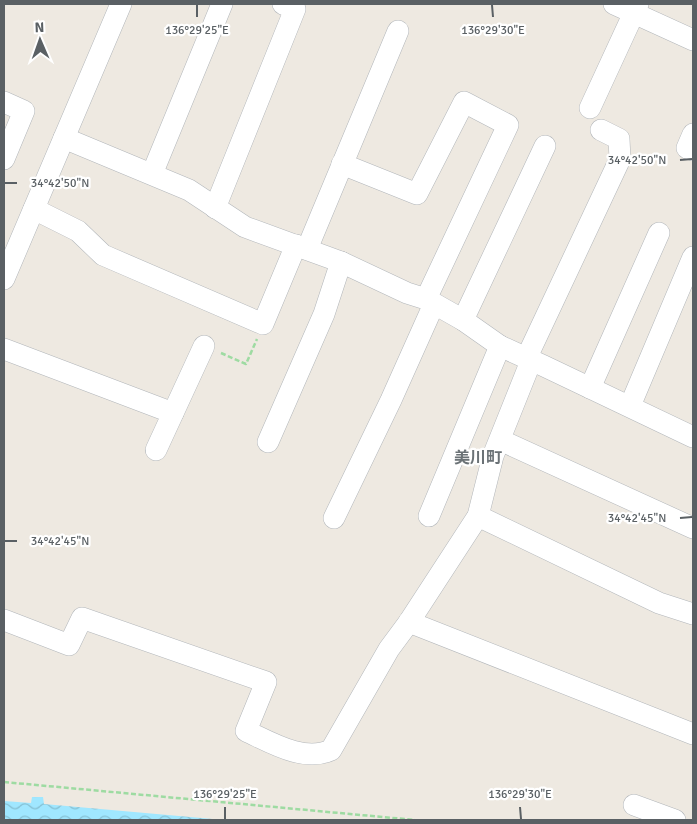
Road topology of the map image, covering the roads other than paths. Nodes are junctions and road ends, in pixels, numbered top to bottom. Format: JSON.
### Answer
{"nodes":[{"id":1,"x":121,"y":4,"type":"edge"},
{"id":2,"x":222,"y":4,"type":"edge"},
{"id":3,"x":284,"y":4,"type":"edge"},
{"id":4,"x":614,"y":4,"type":"edge"},
{"id":5,"x":636,"y":8,"type":"edge"},
{"id":6,"x":398,"y":31,"type":"dead end"},
{"id":7,"x":693,"y":40,"type":"edge"},
{"id":8,"x":4,"y":102,"type":"edge"},
{"id":9,"x":590,"y":108,"type":"dead end"},
{"id":10,"x":601,"y":130,"type":"dead end"},
{"id":11,"x":693,"y":134,"type":"edge"},
{"id":12,"x":64,"y":138,"type":"junction"},
{"id":13,"x":546,"y":146,"type":"dead end"},
{"id":14,"x":693,"y":150,"type":"edge"},
{"id":15,"x":4,"y":159,"type":"edge"},
{"id":16,"x":342,"y":164,"type":"junction"},
{"id":17,"x":152,"y":174,"type":"junction"},
{"id":18,"x":215,"y":208,"type":"junction"},
{"id":19,"x":34,"y":209,"type":"junction"},
{"id":20,"x":659,"y":233,"type":"dead end"},
{"id":21,"x":302,"y":247,"type":"junction"},
{"id":22,"x":693,"y":257,"type":"edge"},
{"id":23,"x":341,"y":262,"type":"junction"},
{"id":24,"x":4,"y":279,"type":"edge"},
{"id":25,"x":430,"y":301,"type":"junction"},
{"id":26,"x":685,"y":301,"type":"edge"},
{"id":27,"x":463,"y":320,"type":"junction"},
{"id":28,"x":204,"y":346,"type":"road end"},
{"id":29,"x":500,"y":346,"type":"junction"},
{"id":30,"x":4,"y":349,"type":"edge"},
{"id":31,"x":529,"y":360,"type":"junction"},
{"id":32,"x":590,"y":388,"type":"junction"},
{"id":33,"x":630,"y":406,"type":"junction"},
{"id":34,"x":173,"y":413,"type":"junction"},
{"id":35,"x":693,"y":437,"type":"edge"},
{"id":36,"x":500,"y":440,"type":"junction"},
{"id":37,"x":268,"y":442,"type":"dead end"},
{"id":38,"x":156,"y":450,"type":"dead end"},
{"id":39,"x":429,"y":516,"type":"dead end"},
{"id":40,"x":478,"y":516,"type":"junction"},
{"id":41,"x":334,"y":518,"type":"dead end"},
{"id":42,"x":693,"y":528,"type":"edge"},
{"id":43,"x":693,"y":614,"type":"edge"},
{"id":44,"x":4,"y":620,"type":"edge"},
{"id":45,"x":409,"y":622,"type":"junction"},
{"id":46,"x":693,"y":734,"type":"edge"},
{"id":47,"x":634,"y":805,"type":"dead end"},
{"id":48,"x":675,"y":820,"type":"edge"}],
"edges":[{"from":1,"to":12,"type":"street"},
{"from":2,"to":17,"type":"street"},
{"from":3,"to":18,"type":"street"},
{"from":4,"to":5,"type":"street"},
{"from":5,"to":7,"type":"street"},
{"from":5,"to":9,"type":"street"},
{"from":6,"to":16,"type":"street"},
{"from":8,"to":15,"type":"street"},
{"from":10,"to":31,"type":"street"},
{"from":11,"to":14,"type":"street"},
{"from":12,"to":17,"type":"street"},
{"from":12,"to":19,"type":"street"},
{"from":13,"to":27,"type":"street"},
{"from":16,"to":21,"type":"street"},
{"from":16,"to":25,"type":"street"},
{"from":17,"to":18,"type":"street"},
{"from":18,"to":21,"type":"street"},
{"from":19,"to":21,"type":"street"},
{"from":19,"to":24,"type":"street"},
{"from":20,"to":32,"type":"street"},
{"from":21,"to":23,"type":"street"},
{"from":22,"to":26,"type":"street"},
{"from":23,"to":25,"type":"street"},
{"from":23,"to":37,"type":"street"},
{"from":25,"to":27,"type":"street"},
{"from":25,"to":41,"type":"street"},
{"from":26,"to":33,"type":"street"},
{"from":27,"to":29,"type":"street"},
{"from":28,"to":34,"type":"street"},
{"from":29,"to":31,"type":"street"},
{"from":29,"to":39,"type":"street"},
{"from":30,"to":34,"type":"street"},
{"from":31,"to":32,"type":"street"},
{"from":31,"to":36,"type":"street"},
{"from":32,"to":33,"type":"street"},
{"from":33,"to":35,"type":"street"},
{"from":34,"to":38,"type":"street"},
{"from":36,"to":40,"type":"street"},
{"from":36,"to":42,"type":"street"},
{"from":40,"to":43,"type":"street"},
{"from":40,"to":45,"type":"street"},
{"from":44,"to":45,"type":"street"},
{"from":45,"to":46,"type":"street"},
{"from":47,"to":48,"type":"street"}]}
